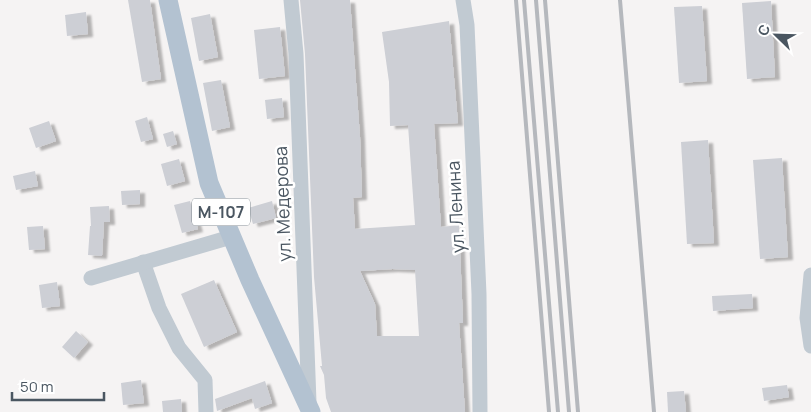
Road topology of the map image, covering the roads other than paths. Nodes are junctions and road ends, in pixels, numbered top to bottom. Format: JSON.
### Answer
{"nodes":[{"id":1,"x":168,"y":0,"type":"edge"},
{"id":2,"x":291,"y":0,"type":"edge"},
{"id":3,"x":463,"y":0,"type":"edge"},
{"id":4,"x":231,"y":236,"type":"junction"},
{"id":5,"x":143,"y":262,"type":"junction"},
{"id":6,"x":811,"y":275,"type":"edge"},
{"id":7,"x":91,"y":278,"type":"dead end"},
{"id":8,"x":810,"y":328,"type":"edge"},
{"id":9,"x":811,"y":346,"type":"edge"},
{"id":10,"x":310,"y":409,"type":"edge"},
{"id":11,"x":206,"y":412,"type":"edge"},
{"id":12,"x":480,"y":412,"type":"edge"}],
"edges":[{"from":1,"to":4,"type":"main road","number":"М-107"},
{"from":2,"to":10,"type":"street","name":"ул. Медерова"},
{"from":3,"to":12,"type":"street","name":"ул. Ленина"},
{"from":4,"to":5,"type":"street"},
{"from":4,"to":10,"type":"main road","number":"М-107"},
{"from":5,"to":7,"type":"street"},
{"from":5,"to":11,"type":"street"},
{"from":6,"to":8,"type":"street"},
{"from":8,"to":9,"type":"street"}]}
